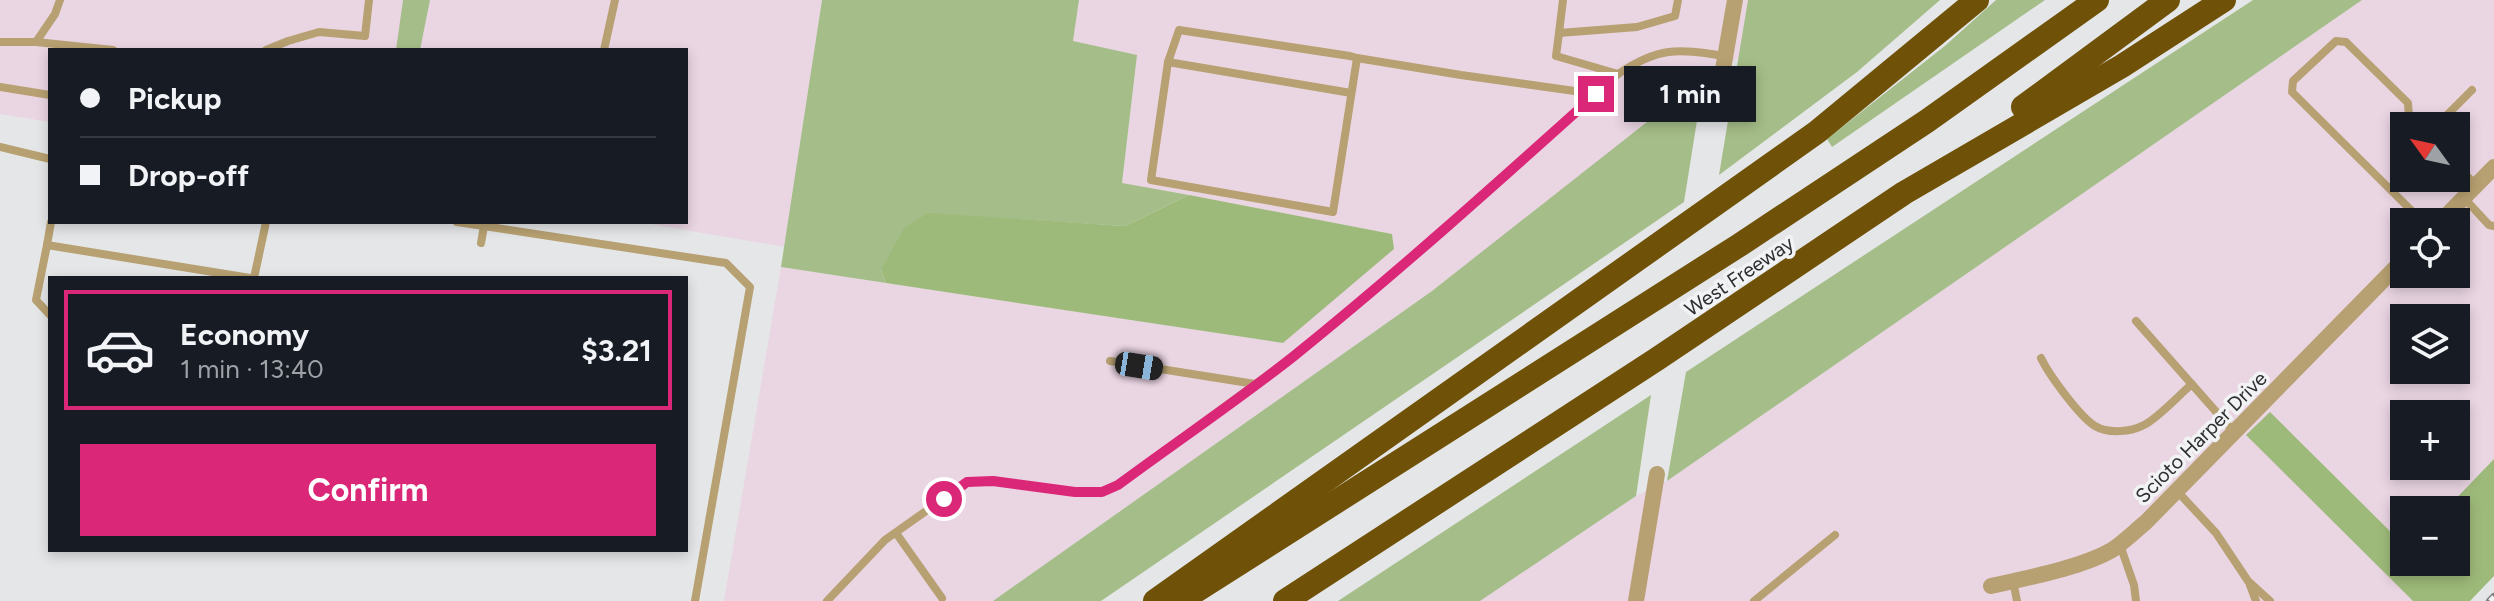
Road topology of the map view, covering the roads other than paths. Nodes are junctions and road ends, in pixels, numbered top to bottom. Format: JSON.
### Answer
{"nodes":[{"id":1,"x":60,"y":0,"type":"edge"},
{"id":2,"x":369,"y":0,"type":"edge"},
{"id":3,"x":615,"y":0,"type":"edge"},
{"id":4,"x":1563,"y":0,"type":"edge"},
{"id":5,"x":1678,"y":0,"type":"edge"},
{"id":6,"x":1735,"y":0,"type":"edge"},
{"id":7,"x":1977,"y":0,"type":"edge"},
{"id":8,"x":2097,"y":0,"type":"edge"},
{"id":9,"x":2168,"y":0,"type":"edge"},
{"id":10,"x":2224,"y":0,"type":"edge"},
{"id":11,"x":1559,"y":33,"type":"junction"},
{"id":12,"x":0,"y":42,"type":"edge"},
{"id":13,"x":36,"y":42,"type":"junction"},
{"id":14,"x":94,"y":48,"type":"edge"},
{"id":15,"x":271,"y":48,"type":"edge"},
{"id":16,"x":604,"y":48,"type":"edge"},
{"id":17,"x":1725,"y":56,"type":"junction"},
{"id":18,"x":1357,"y":58,"type":"junction"},
{"id":19,"x":1168,"y":62,"type":"junction"},
{"id":20,"x":1618,"y":74,"type":"junction"},
{"id":21,"x":1722,"y":75,"type":"dead end"},
{"id":22,"x":0,"y":87,"type":"edge"},
{"id":23,"x":2472,"y":90,"type":"dead end"},
{"id":24,"x":1351,"y":93,"type":"junction"},
{"id":25,"x":1596,"y":94,"type":"junction"},
{"id":26,"x":48,"y":95,"type":"edge"},
{"id":27,"x":2409,"y":112,"type":"edge"},
{"id":28,"x":2450,"y":112,"type":"edge"},
{"id":29,"x":0,"y":147,"type":"edge"},
{"id":30,"x":48,"y":159,"type":"edge"},
{"id":31,"x":2494,"y":167,"type":"edge"},
{"id":32,"x":2470,"y":179,"type":"edge"},
{"id":33,"x":2476,"y":185,"type":"junction"},
{"id":34,"x":2390,"y":189,"type":"edge"},
{"id":35,"x":2393,"y":192,"type":"edge"},
{"id":36,"x":1904,"y":193,"type":"junction"},
{"id":37,"x":2464,"y":198,"type":"junction"},
{"id":38,"x":2409,"y":208,"type":"edge"},
{"id":39,"x":2454,"y":208,"type":"edge"},
{"id":40,"x":51,"y":224,"type":"edge"},
{"id":41,"x":266,"y":224,"type":"edge"},
{"id":42,"x":470,"y":224,"type":"edge"},
{"id":43,"x":484,"y":226,"type":"junction"},
{"id":44,"x":2494,"y":226,"type":"edge"},
{"id":45,"x":481,"y":243,"type":"dead end"},
{"id":46,"x":47,"y":245,"type":"junction"},
{"id":47,"x":2390,"y":273,"type":"edge"},
{"id":48,"x":240,"y":276,"type":"edge"},
{"id":49,"x":252,"y":276,"type":"edge"},
{"id":50,"x":48,"y":313,"type":"edge"},
{"id":51,"x":2136,"y":321,"type":"dead end"},
{"id":52,"x":2041,"y":358,"type":"dead end"},
{"id":53,"x":1110,"y":361,"type":"dead end"},
{"id":54,"x":1255,"y":384,"type":"junction"},
{"id":55,"x":2192,"y":384,"type":"junction"},
{"id":56,"x":2234,"y":432,"type":"junction"},
{"id":57,"x":1657,"y":474,"type":"dead end"},
{"id":58,"x":2176,"y":491,"type":"junction"},
{"id":59,"x":896,"y":533,"type":"junction"},
{"id":60,"x":1835,"y":535,"type":"dead end"},
{"id":61,"x":2120,"y":545,"type":"junction"},
{"id":62,"x":2013,"y":581,"type":"junction"},
{"id":63,"x":2248,"y":581,"type":"junction"},
{"id":64,"x":1991,"y":586,"type":"dead end"},
{"id":65,"x":942,"y":598,"type":"dead end"},
{"id":66,"x":695,"y":601,"type":"edge"},
{"id":67,"x":827,"y":601,"type":"edge"},
{"id":68,"x":1155,"y":601,"type":"edge"},
{"id":69,"x":1180,"y":601,"type":"edge"},
{"id":70,"x":1285,"y":601,"type":"edge"},
{"id":71,"x":1636,"y":601,"type":"edge"},
{"id":72,"x":1754,"y":601,"type":"edge"},
{"id":73,"x":2017,"y":601,"type":"edge"},
{"id":74,"x":2136,"y":601,"type":"edge"},
{"id":75,"x":2256,"y":601,"type":"edge"},
{"id":76,"x":2270,"y":601,"type":"edge"}],
"edges":[{"from":1,"to":13,"type":"lane"},
{"from":2,"to":15,"type":"lane"},
{"from":3,"to":16,"type":"lane"},
{"from":4,"to":11,"type":"lane"},
{"from":5,"to":11,"type":"lane"},
{"from":6,"to":17,"type":"street"},
{"from":7,"to":68,"type":"highway"},
{"from":8,"to":69,"type":"highway"},
{"from":9,"to":36,"type":"highway"},
{"from":10,"to":36,"type":"highway","name":"West Freeway"},
{"from":11,"to":20,"type":"lane"},
{"from":12,"to":13,"type":"lane"},
{"from":13,"to":14,"type":"lane"},
{"from":17,"to":20,"type":"lane"},
{"from":17,"to":21,"type":"street"},
{"from":18,"to":19,"type":"lane"},
{"from":18,"to":24,"type":"lane"},
{"from":18,"to":25,"type":"lane"},
{"from":19,"to":24,"type":"lane"},
{"from":19,"to":24,"type":"lane"},
{"from":20,"to":25,"type":"lane"},
{"from":22,"to":26,"type":"lane"},
{"from":23,"to":28,"type":"lane"},
{"from":25,"to":54,"type":"lane"},
{"from":27,"to":34,"type":"lane"},
{"from":29,"to":30,"type":"lane"},
{"from":31,"to":33,"type":"street"},
{"from":32,"to":33,"type":"lane"},
{"from":33,"to":37,"type":"street"},
{"from":35,"to":38,"type":"lane"},
{"from":36,"to":70,"type":"highway","name":"West Freeway"},
{"from":37,"to":39,"type":"street"},
{"from":37,"to":44,"type":"lane"},
{"from":40,"to":46,"type":"lane"},
{"from":41,"to":49,"type":"lane"},
{"from":42,"to":43,"type":"lane"},
{"from":43,"to":45,"type":"lane"},
{"from":43,"to":66,"type":"lane"},
{"from":46,"to":48,"type":"lane"},
{"from":46,"to":50,"type":"lane"},
{"from":47,"to":56,"type":"street","name":"Scioto Harper Drive"},
{"from":51,"to":55,"type":"lane"},
{"from":52,"to":55,"type":"lane"},
{"from":53,"to":54,"type":"lane"},
{"from":54,"to":59,"type":"lane"},
{"from":55,"to":56,"type":"lane"},
{"from":56,"to":58,"type":"street","name":"Scioto Harper Drive"},
{"from":57,"to":71,"type":"street"},
{"from":58,"to":61,"type":"street","name":"Scioto Harper Drive"},
{"from":58,"to":63,"type":"lane"},
{"from":59,"to":65,"type":"lane"},
{"from":59,"to":67,"type":"lane"},
{"from":60,"to":72,"type":"lane"},
{"from":61,"to":62,"type":"street","name":"Scioto Harper Drive"},
{"from":61,"to":74,"type":"lane"},
{"from":62,"to":64,"type":"street","name":"Scioto Harper Drive"},
{"from":62,"to":73,"type":"lane"},
{"from":63,"to":75,"type":"lane"},
{"from":63,"to":76,"type":"lane"}]}
